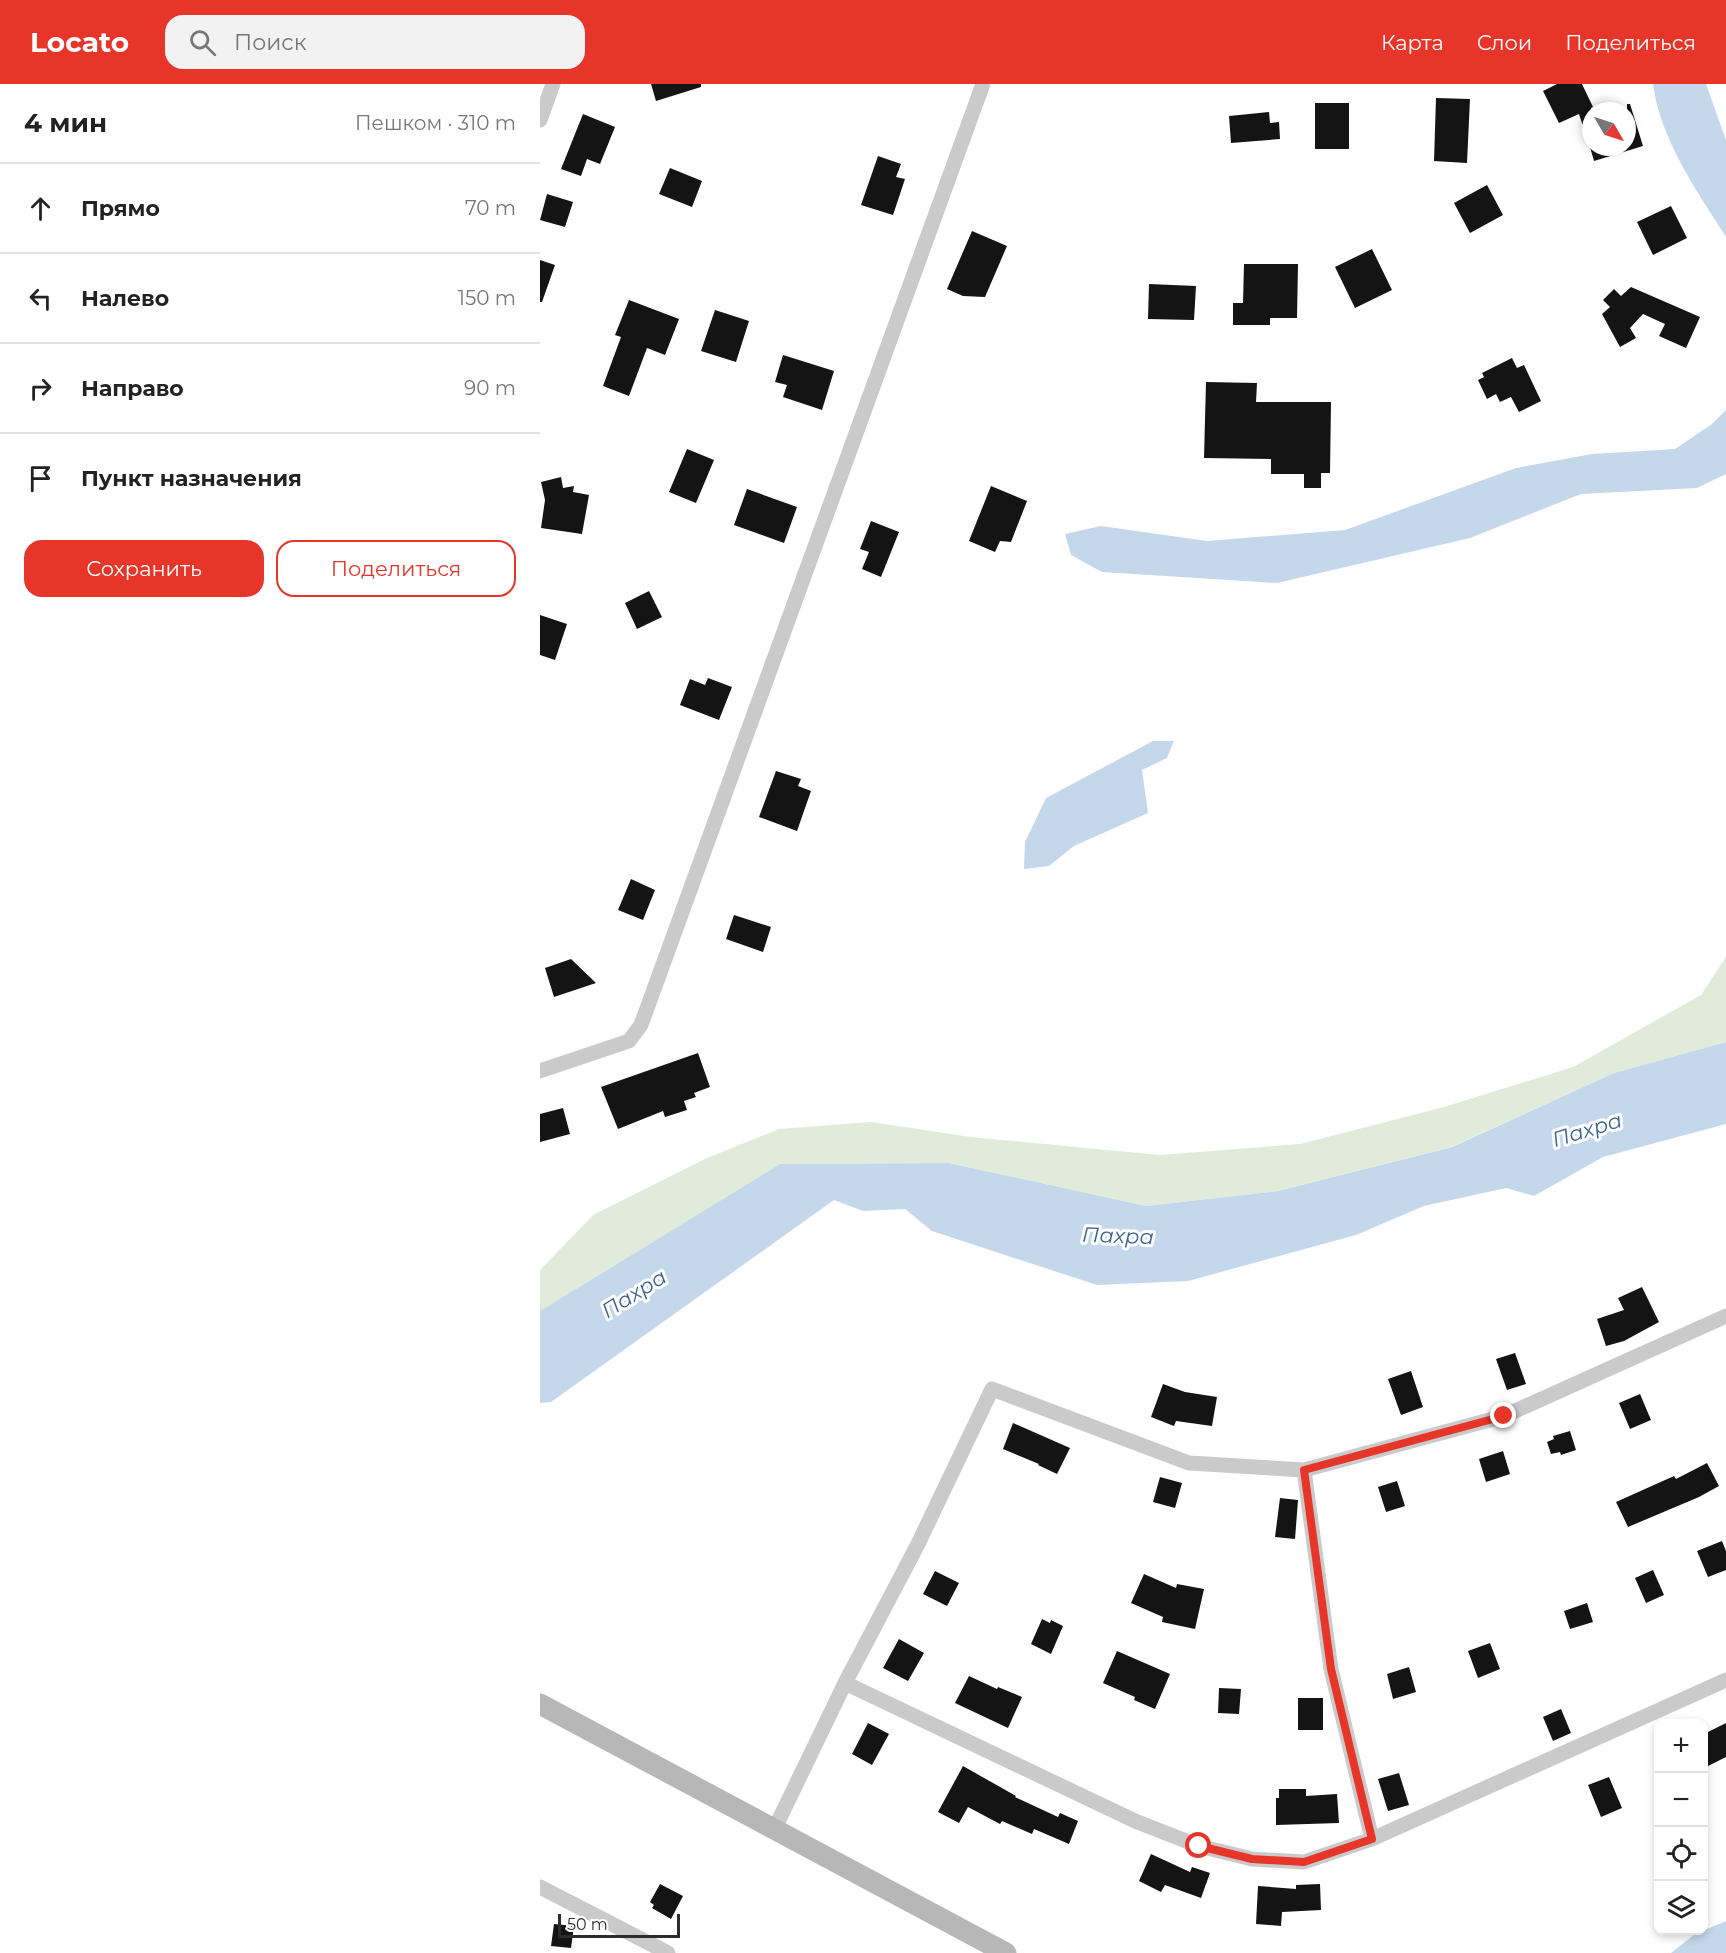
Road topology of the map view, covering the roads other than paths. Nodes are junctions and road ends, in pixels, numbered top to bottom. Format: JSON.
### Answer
{"nodes":[{"id":1,"x":553,"y":84,"type":"edge"},
{"id":2,"x":983,"y":84,"type":"edge"},
{"id":3,"x":540,"y":120,"type":"edge"},
{"id":4,"x":540,"y":1071,"type":"edge"},
{"id":5,"x":1726,"y":1316,"type":"edge"},
{"id":6,"x":1304,"y":1470,"type":"junction"},
{"id":7,"x":1726,"y":1680,"type":"edge"},
{"id":8,"x":845,"y":1683,"type":"junction"},
{"id":9,"x":540,"y":1704,"type":"edge"},
{"id":10,"x":774,"y":1830,"type":"junction"},
{"id":11,"x":1372,"y":1839,"type":"junction"},
{"id":12,"x":540,"y":1887,"type":"edge"},
{"id":13,"x":668,"y":1953,"type":"edge"},
{"id":14,"x":1005,"y":1953,"type":"edge"}],
"edges":[{"from":1,"to":3,"type":"street"},
{"from":2,"to":4,"type":"street"},
{"from":5,"to":6,"type":"street"},
{"from":6,"to":8,"type":"street"},
{"from":6,"to":11,"type":"street"},
{"from":7,"to":11,"type":"street"},
{"from":8,"to":10,"type":"street"},
{"from":8,"to":11,"type":"street"},
{"from":9,"to":10,"type":"main road"},
{"from":10,"to":14,"type":"main road"},
{"from":12,"to":13,"type":"street"}]}
